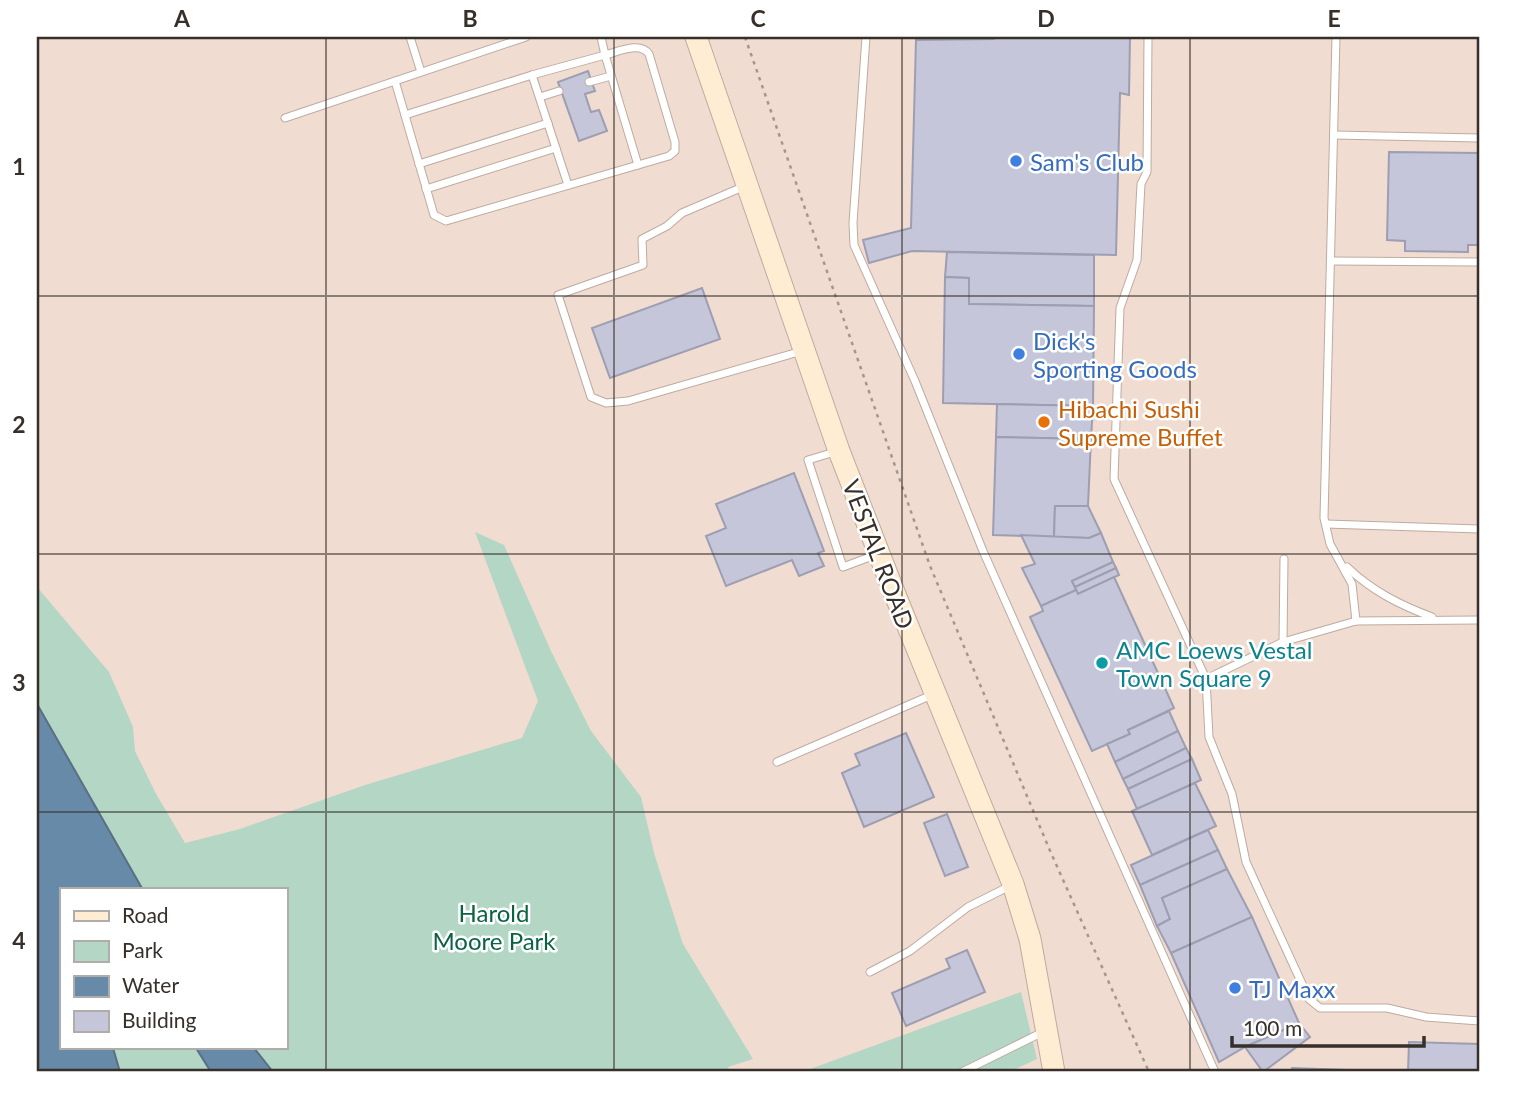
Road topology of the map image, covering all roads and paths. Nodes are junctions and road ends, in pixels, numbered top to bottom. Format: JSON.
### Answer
{"nodes":[{"id":1,"x":410,"y":37,"type":"edge"},
{"id":2,"x":526,"y":37,"type":"edge"},
{"id":3,"x":601,"y":37,"type":"edge"},
{"id":4,"x":696,"y":37,"type":"edge"},
{"id":5,"x":745,"y":37,"type":"edge"},
{"id":6,"x":866,"y":37,"type":"edge"},
{"id":7,"x":1149,"y":37,"type":"edge"},
{"id":8,"x":1336,"y":37,"type":"edge"},
{"id":9,"x":605,"y":55,"type":"junction"},
{"id":10,"x":421,"y":72,"type":"junction"},
{"id":11,"x":532,"y":75,"type":"junction"},
{"id":12,"x":611,"y":76,"type":"junction"},
{"id":13,"x":395,"y":81,"type":"junction"},
{"id":14,"x":589,"y":82,"type":"dead end"},
{"id":15,"x":559,"y":91,"type":"dead end"},
{"id":16,"x":540,"y":97,"type":"junction"},
{"id":17,"x":405,"y":114,"type":"junction"},
{"id":18,"x":285,"y":118,"type":"dead end"},
{"id":19,"x":548,"y":123,"type":"junction"},
{"id":20,"x":1334,"y":135,"type":"junction"},
{"id":21,"x":1479,"y":138,"type":"edge"},
{"id":22,"x":556,"y":148,"type":"junction"},
{"id":23,"x":419,"y":164,"type":"junction"},
{"id":24,"x":638,"y":165,"type":"junction"},
{"id":25,"x":746,"y":185,"type":"junction"},
{"id":26,"x":568,"y":186,"type":"junction"},
{"id":27,"x":426,"y":189,"type":"junction"},
{"id":28,"x":1331,"y":261,"type":"junction"},
{"id":29,"x":1479,"y":262,"type":"edge"},
{"id":30,"x":803,"y":351,"type":"junction"},
{"id":31,"x":839,"y":451,"type":"junction"},
{"id":32,"x":1325,"y":524,"type":"junction"},
{"id":33,"x":1479,"y":529,"type":"edge"},
{"id":34,"x":878,"y":554,"type":"junction"},
{"id":35,"x":1284,"y":559,"type":"dead end"},
{"id":36,"x":1342,"y":562,"type":"junction"},
{"id":37,"x":1436,"y":619,"type":"junction"},
{"id":38,"x":1479,"y":620,"type":"edge"},
{"id":39,"x":1356,"y":621,"type":"junction"},
{"id":40,"x":1283,"y":642,"type":"junction"},
{"id":41,"x":1206,"y":679,"type":"junction"},
{"id":42,"x":935,"y":693,"type":"junction"},
{"id":43,"x":776,"y":762,"type":"dead end"},
{"id":44,"x":1013,"y":884,"type":"junction"},
{"id":45,"x":870,"y":972,"type":"dead end"},
{"id":46,"x":1479,"y":1021,"type":"edge"},
{"id":47,"x":1047,"y":1029,"type":"junction"},
{"id":48,"x":962,"y":1072,"type":"edge"},
{"id":49,"x":1054,"y":1072,"type":"edge"},
{"id":50,"x":1149,"y":1072,"type":"edge"},
{"id":51,"x":1215,"y":1072,"type":"edge"}],
"edges":[{"from":1,"to":10,"type":"lane"},
{"from":2,"to":10,"type":"lane"},
{"from":3,"to":9,"type":"lane"},
{"from":4,"to":25,"type":"street","name":"VESTAL ROAD"},
{"from":5,"to":50,"type":"path"},
{"from":6,"to":51,"type":"lane"},
{"from":7,"to":41,"type":"lane"},
{"from":8,"to":20,"type":"lane"},
{"from":9,"to":11,"type":"lane"},
{"from":9,"to":12,"type":"lane"},
{"from":9,"to":24,"type":"lane"},
{"from":10,"to":13,"type":"lane"},
{"from":11,"to":16,"type":"lane"},
{"from":11,"to":17,"type":"lane"},
{"from":12,"to":14,"type":"lane"},
{"from":12,"to":24,"type":"lane"},
{"from":13,"to":17,"type":"lane"},
{"from":13,"to":18,"type":"lane"},
{"from":15,"to":16,"type":"lane"},
{"from":16,"to":19,"type":"lane"},
{"from":17,"to":23,"type":"lane"},
{"from":19,"to":22,"type":"lane"},
{"from":19,"to":23,"type":"lane"},
{"from":20,"to":21,"type":"lane"},
{"from":20,"to":28,"type":"lane"},
{"from":22,"to":26,"type":"lane"},
{"from":22,"to":27,"type":"lane"},
{"from":23,"to":27,"type":"lane"},
{"from":24,"to":26,"type":"lane"},
{"from":25,"to":30,"type":"street","name":"VESTAL ROAD"},
{"from":25,"to":30,"type":"lane"},
{"from":26,"to":27,"type":"lane"},
{"from":28,"to":29,"type":"lane"},
{"from":28,"to":32,"type":"lane"},
{"from":30,"to":31,"type":"street","name":"VESTAL ROAD"},
{"from":31,"to":34,"type":"street","name":"VESTAL ROAD"},
{"from":31,"to":34,"type":"lane"},
{"from":32,"to":33,"type":"lane"},
{"from":32,"to":36,"type":"lane"},
{"from":34,"to":42,"type":"street","name":"VESTAL ROAD"},
{"from":35,"to":40,"type":"lane"},
{"from":36,"to":37,"type":"lane"},
{"from":36,"to":39,"type":"lane"},
{"from":37,"to":38,"type":"lane"},
{"from":37,"to":39,"type":"lane"},
{"from":39,"to":40,"type":"lane"},
{"from":40,"to":41,"type":"lane"},
{"from":41,"to":46,"type":"lane"},
{"from":42,"to":43,"type":"lane"},
{"from":42,"to":44,"type":"street","name":"VESTAL ROAD"},
{"from":44,"to":45,"type":"lane"},
{"from":44,"to":47,"type":"street","name":"VESTAL ROAD"},
{"from":47,"to":48,"type":"lane"},
{"from":47,"to":49,"type":"street","name":"VESTAL ROAD"}]}
